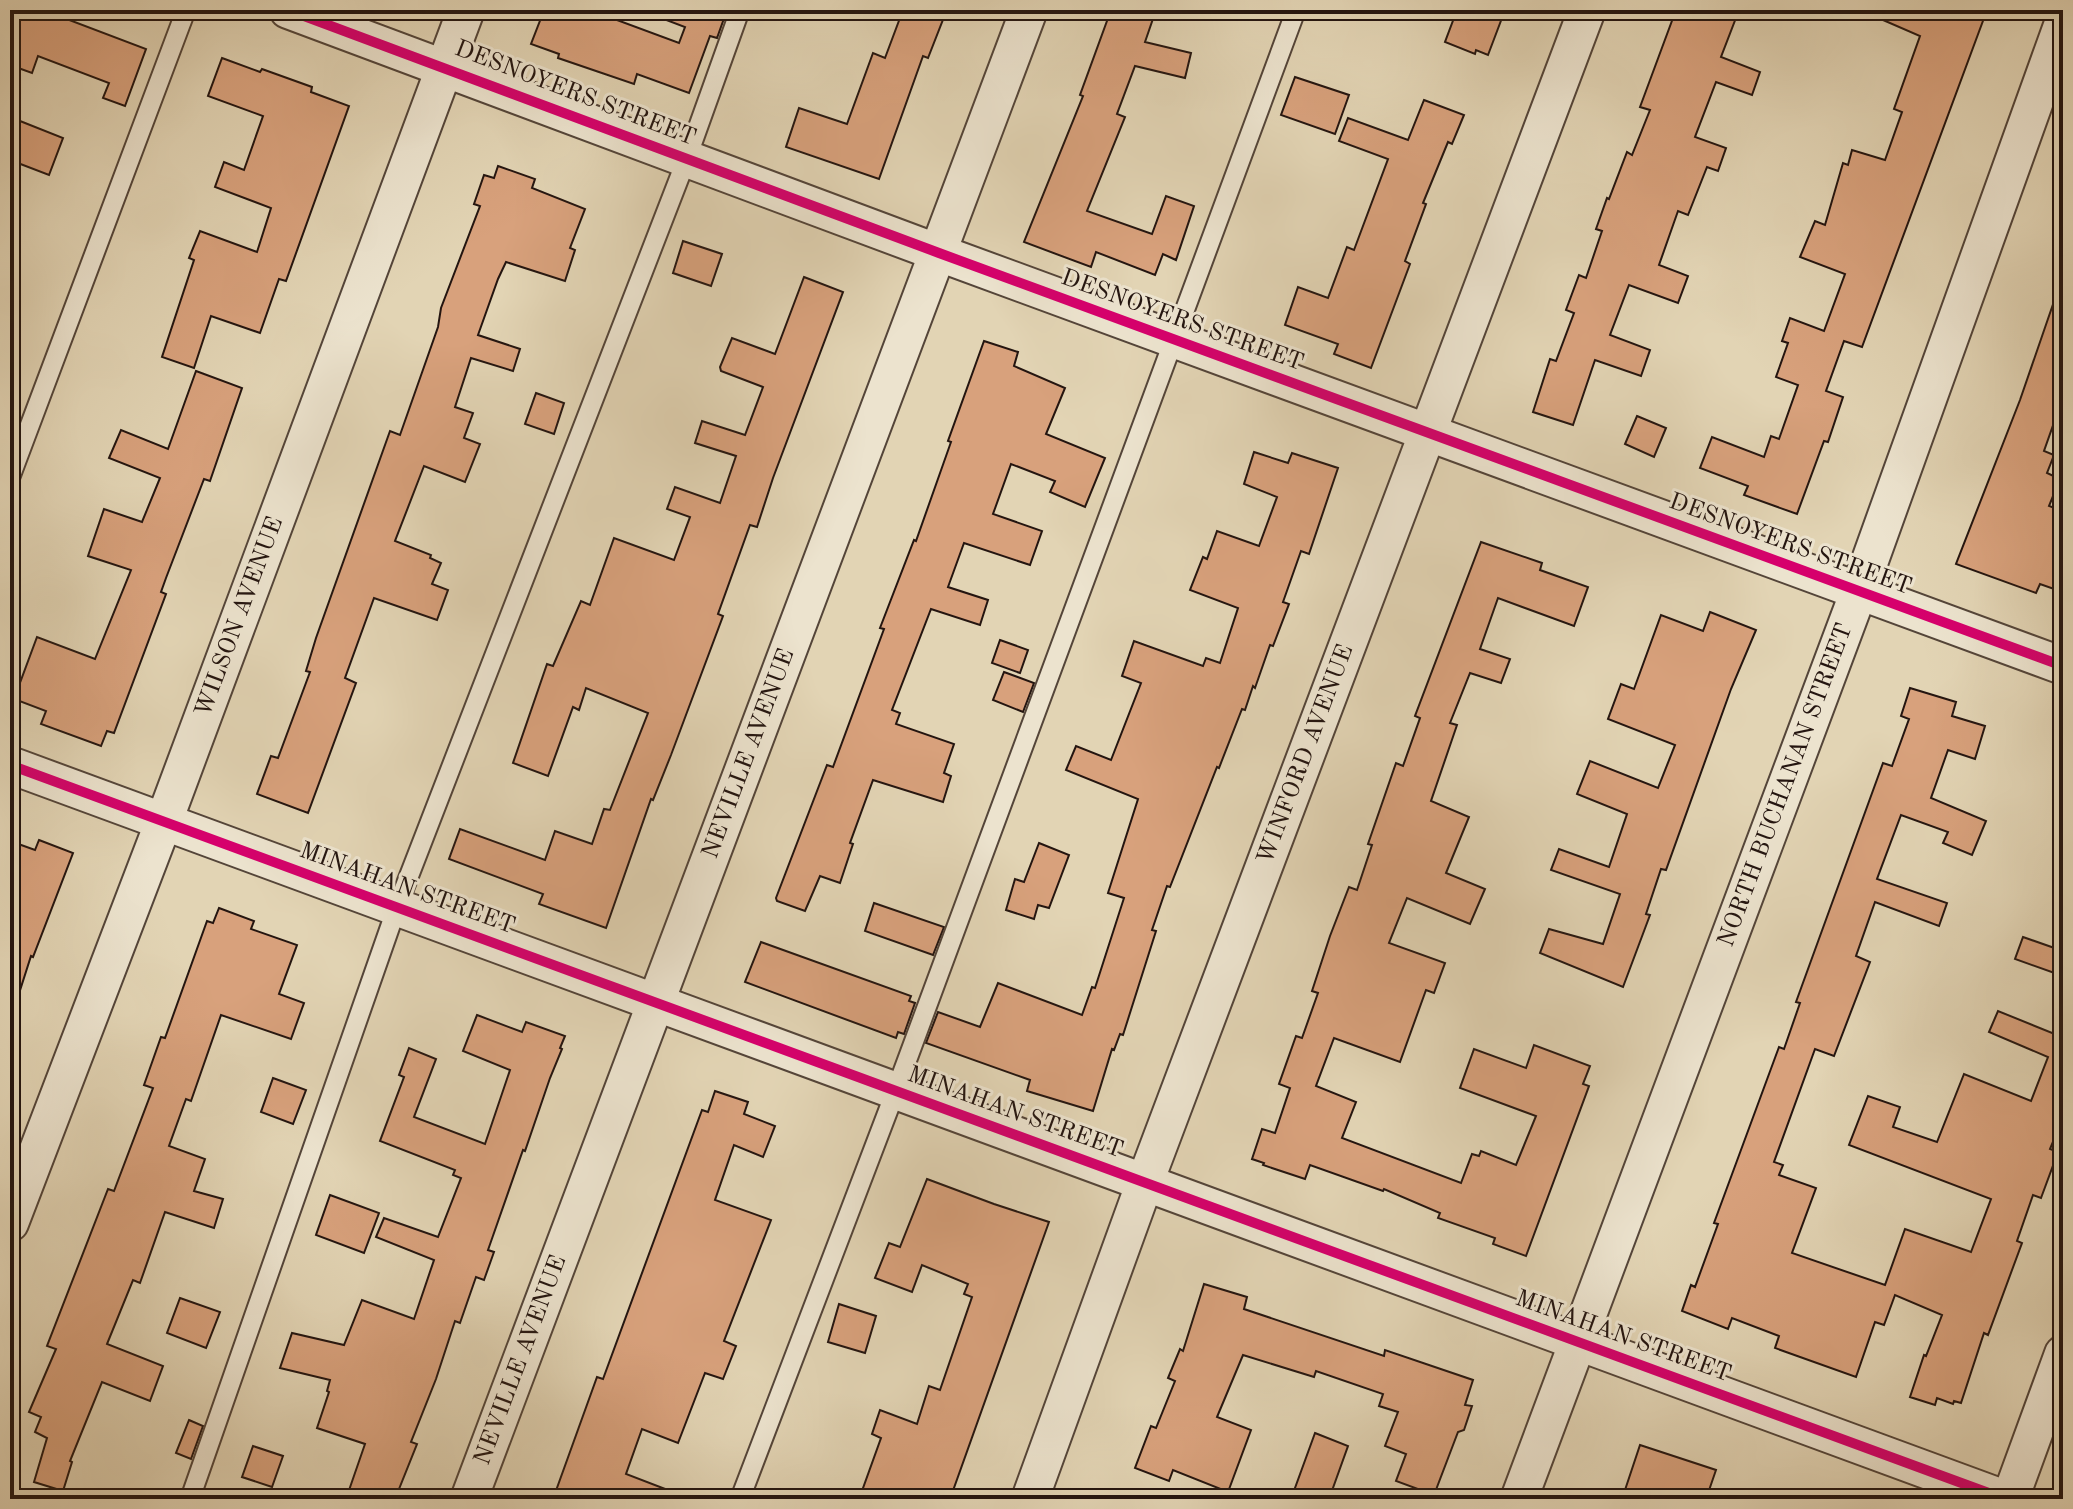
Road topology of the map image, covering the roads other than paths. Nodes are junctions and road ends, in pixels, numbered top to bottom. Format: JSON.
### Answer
{"nodes":[{"id":1,"x":186,"y":10,"type":"edge"},
{"id":2,"x":288,"y":10,"type":"edge"},
{"id":3,"x":466,"y":10,"type":"edge"},
{"id":4,"x":740,"y":10,"type":"edge"},
{"id":5,"x":1029,"y":10,"type":"edge"},
{"id":6,"x":1296,"y":10,"type":"edge"},
{"id":7,"x":1587,"y":10,"type":"edge"},
{"id":8,"x":2063,"y":23,"type":"edge"},
{"id":9,"x":445,"y":67,"type":"junction"},
{"id":10,"x":687,"y":158,"type":"junction"},
{"id":11,"x":939,"y":253,"type":"junction"},
{"id":12,"x":1175,"y":340,"type":"junction"},
{"id":13,"x":1428,"y":433,"type":"junction"},
{"id":14,"x":10,"y":478,"type":"edge"},
{"id":15,"x":1859,"y":591,"type":"junction"},
{"id":16,"x":2063,"y":666,"type":"edge"},
{"id":17,"x":10,"y":765,"type":"edge"},
{"id":18,"x":164,"y":821,"type":"junction"},
{"id":19,"x":397,"y":907,"type":"junction"},
{"id":20,"x":657,"y":1002,"type":"junction"},
{"id":21,"x":896,"y":1090,"type":"junction"},
{"id":22,"x":1145,"y":1182,"type":"junction"},
{"id":23,"x":10,"y":1223,"type":"edge"},
{"id":24,"x":1577,"y":1341,"type":"junction"},
{"id":25,"x":2063,"y":1354,"type":"edge"},
{"id":26,"x":190,"y":1499,"type":"edge"},
{"id":27,"x":469,"y":1499,"type":"edge"},
{"id":28,"x":740,"y":1499,"type":"edge"},
{"id":29,"x":1030,"y":1499,"type":"edge"},
{"id":30,"x":1519,"y":1499,"type":"edge"},
{"id":31,"x":2008,"y":1499,"type":"edge"}],
"edges":[{"from":1,"to":14,"type":"lane"},
{"from":2,"to":9,"type":"street","name":"DESNOYERS STREET"},
{"from":3,"to":9,"type":"street","name":"WILSON AVENUE"},
{"from":4,"to":10,"type":"lane"},
{"from":5,"to":11,"type":"street","name":"NEVILLE AVENUE"},
{"from":6,"to":12,"type":"lane"},
{"from":7,"to":13,"type":"street","name":"WINFORD AVENUE"},
{"from":8,"to":15,"type":"street","name":"NORTH BUCHANAN STREET"},
{"from":9,"to":10,"type":"street","name":"DESNOYERS STREET"},
{"from":9,"to":18,"type":"street","name":"WILSON AVENUE"},
{"from":10,"to":11,"type":"street","name":"DESNOYERS STREET"},
{"from":10,"to":19,"type":"lane"},
{"from":11,"to":12,"type":"street","name":"DESNOYERS STREET"},
{"from":11,"to":20,"type":"street","name":"NEVILLE AVENUE"},
{"from":12,"to":13,"type":"street","name":"DESNOYERS STREET"},
{"from":12,"to":21,"type":"lane"},
{"from":13,"to":15,"type":"street","name":"DESNOYERS STREET"},
{"from":13,"to":22,"type":"street","name":"WINFORD AVENUE"},
{"from":15,"to":16,"type":"street","name":"DESNOYERS STREET"},
{"from":15,"to":24,"type":"street","name":"NORTH BUCHANAN STREET"},
{"from":17,"to":18,"type":"street","name":"MINAHAN STREET"},
{"from":18,"to":19,"type":"street","name":"MINAHAN STREET"},
{"from":18,"to":23,"type":"street","name":"WILSON AVENUE"},
{"from":19,"to":20,"type":"street","name":"MINAHAN STREET"},
{"from":19,"to":26,"type":"lane"},
{"from":20,"to":21,"type":"street","name":"MINAHAN STREET"},
{"from":20,"to":27,"type":"street","name":"NEVILLE AVENUE"},
{"from":21,"to":22,"type":"street","name":"MINAHAN STREET"},
{"from":21,"to":28,"type":"lane"},
{"from":22,"to":24,"type":"street","name":"MINAHAN STREET"},
{"from":22,"to":29,"type":"street","name":"WINFORD AVENUE"},
{"from":24,"to":30,"type":"street","name":"NORTH BUCHANAN STREET"},
{"from":24,"to":31,"type":"street","name":"MINAHAN STREET"},
{"from":25,"to":31,"type":"street"}]}
